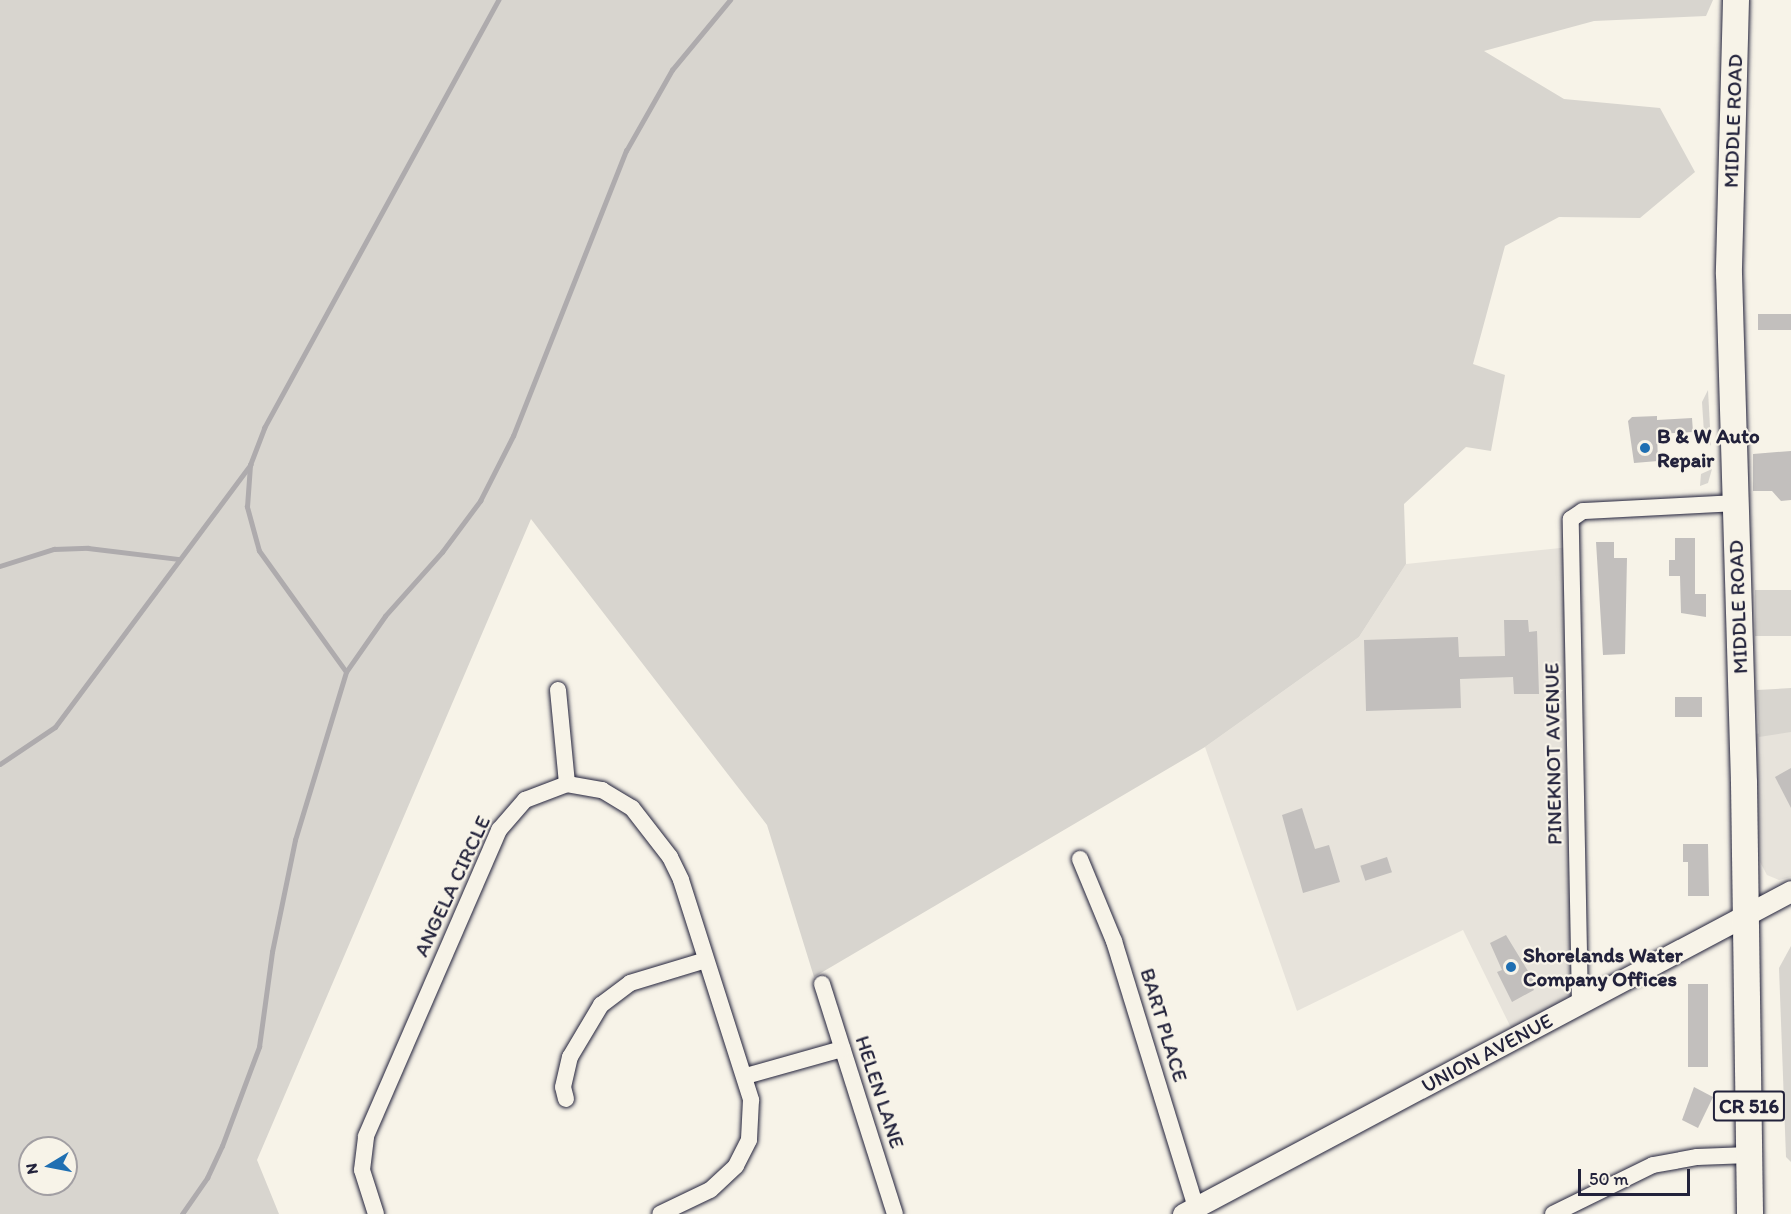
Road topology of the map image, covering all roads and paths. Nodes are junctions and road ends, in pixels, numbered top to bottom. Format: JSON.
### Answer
{"nodes":[{"id":1,"x":1736,"y":0,"type":"edge"},
{"id":2,"x":1734,"y":503,"type":"junction"},
{"id":3,"x":558,"y":690,"type":"dead end"},
{"id":4,"x":567,"y":784,"type":"junction"},
{"id":5,"x":1080,"y":859,"type":"dead end"},
{"id":6,"x":1791,"y":891,"type":"edge"},
{"id":7,"x":1746,"y":917,"type":"junction"},
{"id":8,"x":706,"y":960,"type":"junction"},
{"id":9,"x":822,"y":984,"type":"dead end"},
{"id":10,"x":1580,"y":1005,"type":"junction"},
{"id":11,"x":842,"y":1049,"type":"junction"},
{"id":12,"x":746,"y":1076,"type":"junction"},
{"id":13,"x":566,"y":1099,"type":"dead end"},
{"id":14,"x":1749,"y":1155,"type":"junction"},
{"id":15,"x":1190,"y":1210,"type":"edge"},
{"id":16,"x":376,"y":1214,"type":"edge"},
{"id":17,"x":660,"y":1214,"type":"edge"},
{"id":18,"x":895,"y":1214,"type":"edge"},
{"id":19,"x":1552,"y":1214,"type":"edge"},
{"id":20,"x":1750,"y":1214,"type":"edge"}],
"edges":[{"from":1,"to":2,"type":"main road","name":"MIDDLE ROAD","number":"CR 516"},
{"from":2,"to":7,"type":"main road","name":"MIDDLE ROAD","number":"CR 516"},
{"from":2,"to":10,"type":"street","name":"PINEKNOT AVENUE"},
{"from":3,"to":4,"type":"street"},
{"from":4,"to":8,"type":"street"},
{"from":4,"to":16,"type":"street","name":"ANGELA CIRCLE"},
{"from":5,"to":15,"type":"street","name":"BART PLACE"},
{"from":6,"to":7,"type":"street","name":"UNION AVENUE"},
{"from":7,"to":10,"type":"street","name":"UNION AVENUE"},
{"from":7,"to":14,"type":"main road","name":"MIDDLE ROAD","number":"CR 516"},
{"from":8,"to":12,"type":"street"},
{"from":8,"to":13,"type":"street"},
{"from":9,"to":11,"type":"street","name":"HELEN LANE"},
{"from":10,"to":15,"type":"street","name":"UNION AVENUE"},
{"from":11,"to":12,"type":"street"},
{"from":11,"to":18,"type":"street","name":"HELEN LANE"},
{"from":12,"to":17,"type":"street"},
{"from":14,"to":19,"type":"street"},
{"from":14,"to":20,"type":"main road","name":"MIDDLE ROAD","number":"CR 516"}]}
